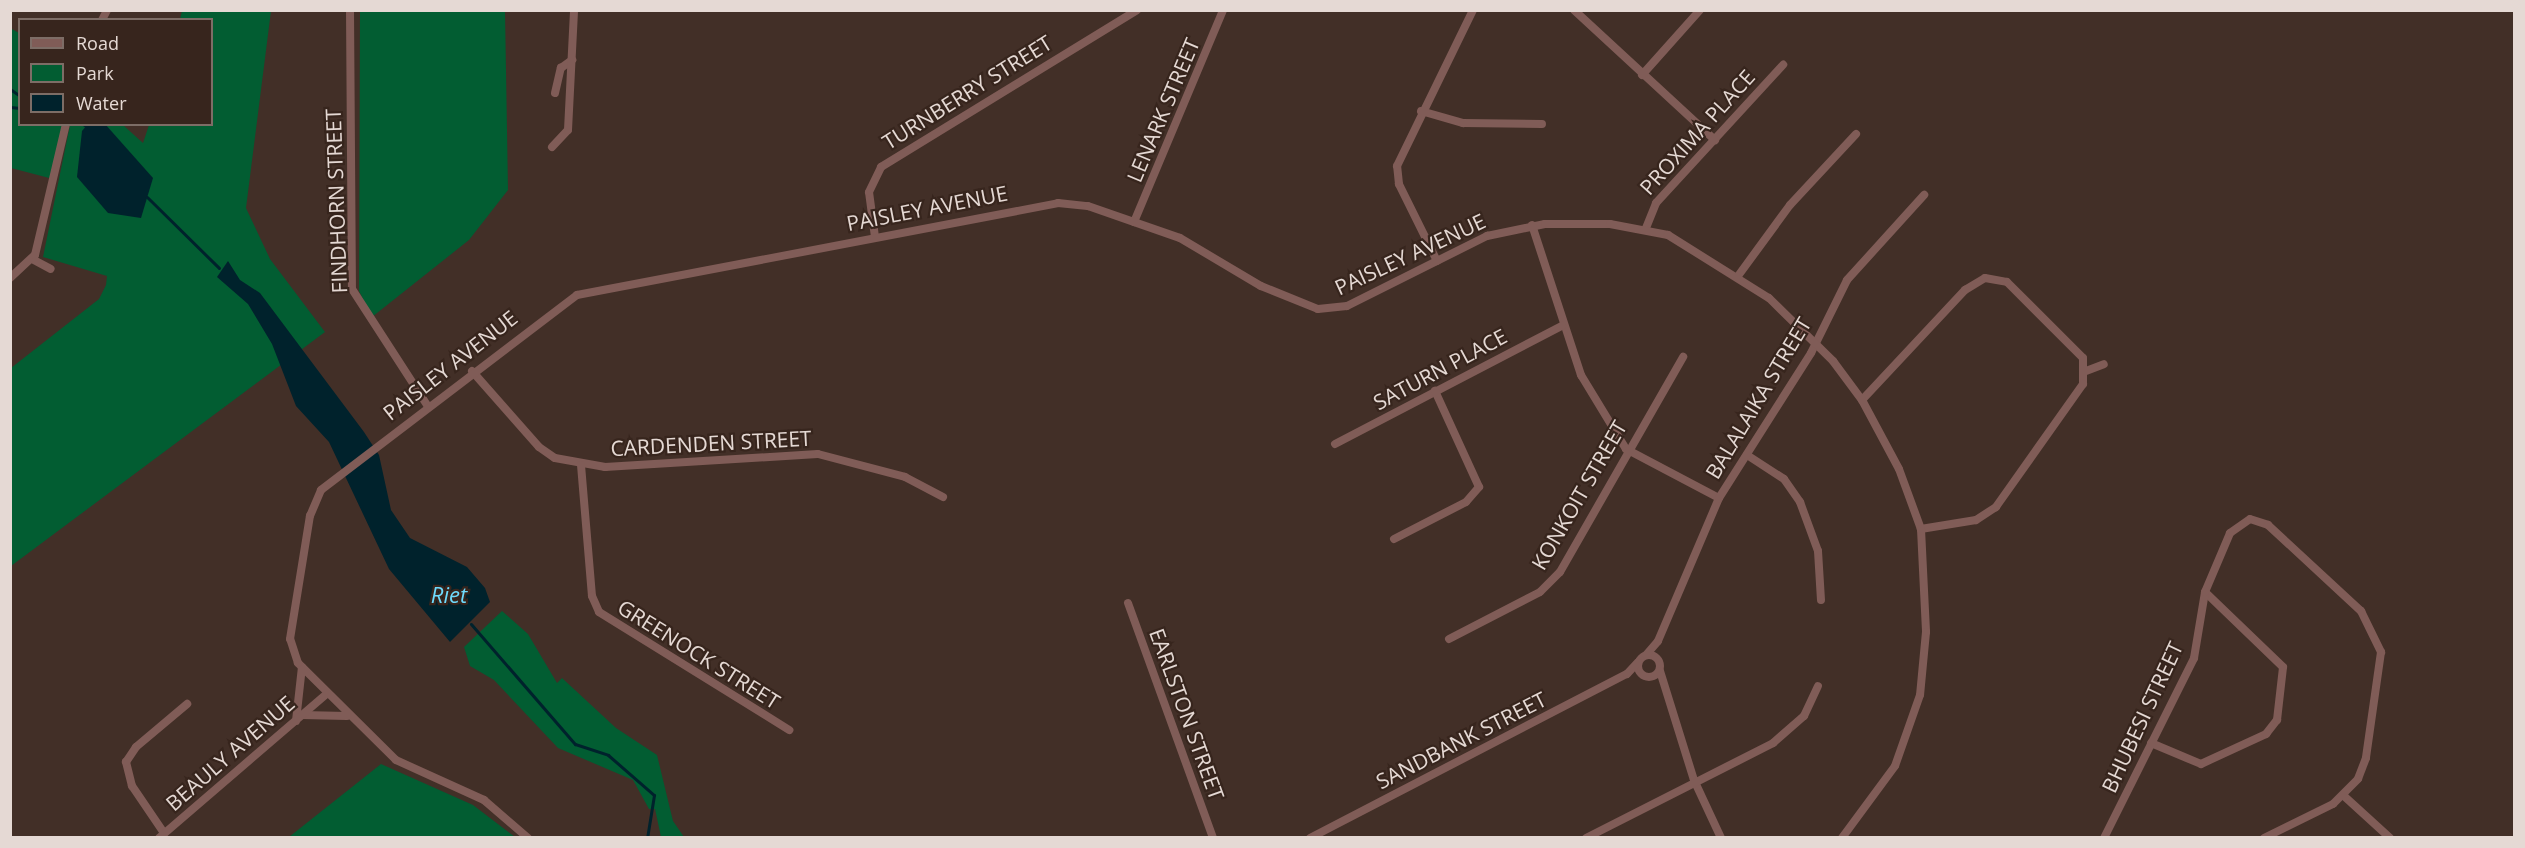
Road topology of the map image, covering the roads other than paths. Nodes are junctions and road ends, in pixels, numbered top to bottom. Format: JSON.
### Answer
{"nodes":[{"id":1,"x":350,"y":10,"type":"edge"},
{"id":2,"x":574,"y":10,"type":"edge"},
{"id":3,"x":1137,"y":10,"type":"edge"},
{"id":4,"x":1223,"y":10,"type":"edge"},
{"id":5,"x":1473,"y":10,"type":"edge"},
{"id":6,"x":1574,"y":10,"type":"edge"},
{"id":7,"x":1700,"y":10,"type":"edge"},
{"id":8,"x":573,"y":58,"type":"junction"},
{"id":9,"x":1783,"y":65,"type":"dead end"},
{"id":10,"x":1642,"y":75,"type":"junction"},
{"id":11,"x":555,"y":93,"type":"dead end"},
{"id":12,"x":1421,"y":111,"type":"junction"},
{"id":13,"x":1542,"y":124,"type":"dead end"},
{"id":14,"x":65,"y":128,"type":"edge"},
{"id":15,"x":1856,"y":134,"type":"dead end"},
{"id":16,"x":1714,"y":140,"type":"junction"},
{"id":17,"x":552,"y":147,"type":"dead end"},
{"id":18,"x":1924,"y":195,"type":"dead end"},
{"id":19,"x":1134,"y":222,"type":"junction"},
{"id":20,"x":1532,"y":225,"type":"junction"},
{"id":21,"x":1646,"y":228,"type":"junction"},
{"id":22,"x":875,"y":237,"type":"junction"},
{"id":23,"x":32,"y":259,"type":"junction"},
{"id":24,"x":1437,"y":261,"type":"junction"},
{"id":25,"x":51,"y":269,"type":"dead end"},
{"id":26,"x":1738,"y":276,"type":"junction"},
{"id":27,"x":10,"y":278,"type":"edge"},
{"id":28,"x":1562,"y":326,"type":"junction"},
{"id":29,"x":1815,"y":342,"type":"junction"},
{"id":30,"x":1683,"y":357,"type":"dead end"},
{"id":31,"x":2104,"y":364,"type":"dead end"},
{"id":32,"x":2086,"y":370,"type":"junction"},
{"id":33,"x":472,"y":371,"type":"junction"},
{"id":34,"x":1435,"y":391,"type":"junction"},
{"id":35,"x":1862,"y":400,"type":"junction"},
{"id":36,"x":427,"y":405,"type":"junction"},
{"id":37,"x":1335,"y":444,"type":"dead end"},
{"id":38,"x":1626,"y":449,"type":"junction"},
{"id":39,"x":1747,"y":455,"type":"junction"},
{"id":40,"x":581,"y":465,"type":"junction"},
{"id":41,"x":943,"y":497,"type":"dead end"},
{"id":42,"x":1719,"y":498,"type":"junction"},
{"id":43,"x":1922,"y":529,"type":"junction"},
{"id":44,"x":1394,"y":539,"type":"dead end"},
{"id":45,"x":2205,"y":592,"type":"junction"},
{"id":46,"x":1821,"y":600,"type":"dead end"},
{"id":47,"x":1128,"y":603,"type":"dead end"},
{"id":48,"x":1449,"y":639,"type":"dead end"},
{"id":49,"x":1658,"y":640,"type":"junction"},
{"id":50,"x":1646,"y":654,"type":"junction"},
{"id":51,"x":1659,"y":660,"type":"junction"},
{"id":52,"x":1638,"y":662,"type":"junction"},
{"id":53,"x":302,"y":667,"type":"junction"},
{"id":54,"x":1660,"y":670,"type":"junction"},
{"id":55,"x":1627,"y":674,"type":"junction"},
{"id":56,"x":1647,"y":676,"type":"junction"},
{"id":57,"x":1661,"y":682,"type":"junction"},
{"id":58,"x":1818,"y":686,"type":"dead end"},
{"id":59,"x":325,"y":695,"type":"junction"},
{"id":60,"x":187,"y":704,"type":"dead end"},
{"id":61,"x":348,"y":716,"type":"junction"},
{"id":62,"x":299,"y":718,"type":"junction"},
{"id":63,"x":789,"y":730,"type":"dead end"},
{"id":64,"x":2151,"y":743,"type":"junction"},
{"id":65,"x":1694,"y":780,"type":"junction"},
{"id":66,"x":2344,"y":796,"type":"junction"},
{"id":67,"x":162,"y":835,"type":"edge"},
{"id":68,"x":528,"y":837,"type":"edge"},
{"id":69,"x":1213,"y":837,"type":"edge"},
{"id":70,"x":1310,"y":837,"type":"edge"},
{"id":71,"x":1586,"y":837,"type":"edge"},
{"id":72,"x":1722,"y":837,"type":"edge"},
{"id":73,"x":1842,"y":837,"type":"edge"},
{"id":74,"x":2104,"y":837,"type":"edge"},
{"id":75,"x":2264,"y":837,"type":"edge"},
{"id":76,"x":2390,"y":837,"type":"edge"}],
"edges":[{"from":1,"to":36,"type":"street","name":"FINDHORN STREET"},
{"from":2,"to":8,"type":"street"},
{"from":3,"to":22,"type":"street","name":"TURNBERRY STREET"},
{"from":4,"to":19,"type":"street","name":"LENARK STREET"},
{"from":5,"to":12,"type":"street"},
{"from":6,"to":10,"type":"street"},
{"from":7,"to":10,"type":"street"},
{"from":8,"to":11,"type":"street"},
{"from":8,"to":17,"type":"street"},
{"from":9,"to":16,"type":"street","name":"PROXIMA PLACE"},
{"from":10,"to":16,"type":"street"},
{"from":12,"to":13,"type":"street"},
{"from":12,"to":24,"type":"street"},
{"from":14,"to":23,"type":"street"},
{"from":15,"to":26,"type":"street"},
{"from":16,"to":21,"type":"street","name":"PROXIMA PLACE"},
{"from":18,"to":29,"type":"street","name":"BALALAIKA STREET"},
{"from":19,"to":22,"type":"street","name":"PAISLEY AVENUE"},
{"from":19,"to":24,"type":"street","name":"PAISLEY AVENUE"},
{"from":20,"to":21,"type":"street","name":"PAISLEY AVENUE"},
{"from":20,"to":24,"type":"street","name":"PAISLEY AVENUE"},
{"from":20,"to":28,"type":"street"},
{"from":21,"to":26,"type":"street","name":"PAISLEY AVENUE"},
{"from":22,"to":33,"type":"street","name":"PAISLEY AVENUE"},
{"from":23,"to":25,"type":"street"},
{"from":23,"to":27,"type":"street"},
{"from":26,"to":29,"type":"street","name":"PAISLEY AVENUE"},
{"from":28,"to":34,"type":"street","name":"SATURN PLACE"},
{"from":28,"to":38,"type":"street"},
{"from":29,"to":35,"type":"street","name":"PAISLEY AVENUE"},
{"from":29,"to":39,"type":"street","name":"BALALAIKA STREET"},
{"from":30,"to":38,"type":"street","name":"KONKOIT STREET"},
{"from":31,"to":32,"type":"street"},
{"from":32,"to":35,"type":"street"},
{"from":32,"to":43,"type":"street"},
{"from":33,"to":36,"type":"street","name":"PAISLEY AVENUE"},
{"from":33,"to":40,"type":"street"},
{"from":34,"to":37,"type":"street","name":"SATURN PLACE"},
{"from":34,"to":44,"type":"street"},
{"from":35,"to":43,"type":"street","name":"PAISLEY AVENUE"},
{"from":36,"to":53,"type":"street","name":"PAISLEY AVENUE"},
{"from":38,"to":42,"type":"street"},
{"from":38,"to":48,"type":"street","name":"KONKOIT STREET"},
{"from":39,"to":42,"type":"street","name":"BALALAIKA STREET"},
{"from":39,"to":46,"type":"street"},
{"from":40,"to":41,"type":"street","name":"CARDENDEN STREET"},
{"from":40,"to":63,"type":"street","name":"GREENOCK STREET"},
{"from":42,"to":49,"type":"street","name":"BALALAIKA STREET"},
{"from":43,"to":73,"type":"street","name":"PAISLEY AVENUE"},
{"from":45,"to":64,"type":"street","name":"BHUBESI STREET"},
{"from":45,"to":64,"type":"street"},
{"from":45,"to":66,"type":"street","name":"BHUBESI STREET"},
{"from":47,"to":69,"type":"street","name":"EARLSTON STREET"},
{"from":49,"to":50,"type":"street","name":"BALALAIKA STREET"},
{"from":49,"to":51,"type":"street","name":"BALALAIKA STREET"},
{"from":50,"to":51,"type":"street"},
{"from":50,"to":52,"type":"street","name":"BALALAIKA STREET"},
{"from":51,"to":54,"type":"street","name":"BALALAIKA STREET"},
{"from":52,"to":55,"type":"street","name":"SANDBANK STREET"},
{"from":52,"to":56,"type":"street"},
{"from":53,"to":59,"type":"street","name":"PAISLEY AVENUE"},
{"from":53,"to":62,"type":"street"},
{"from":54,"to":56,"type":"street"},
{"from":54,"to":57,"type":"street"},
{"from":55,"to":56,"type":"street"},
{"from":55,"to":70,"type":"street","name":"SANDBANK STREET"},
{"from":56,"to":57,"type":"street"},
{"from":57,"to":65,"type":"street"},
{"from":58,"to":65,"type":"street"},
{"from":59,"to":61,"type":"street","name":"PAISLEY AVENUE"},
{"from":59,"to":62,"type":"street","name":"BEAULY AVENUE"},
{"from":60,"to":67,"type":"street"},
{"from":61,"to":62,"type":"street"},
{"from":61,"to":68,"type":"street","name":"PAISLEY AVENUE"},
{"from":62,"to":67,"type":"street","name":"BEAULY AVENUE"},
{"from":64,"to":74,"type":"street","name":"BHUBESI STREET"},
{"from":65,"to":71,"type":"street"},
{"from":65,"to":72,"type":"street"},
{"from":66,"to":75,"type":"street"},
{"from":66,"to":76,"type":"street"}]}
